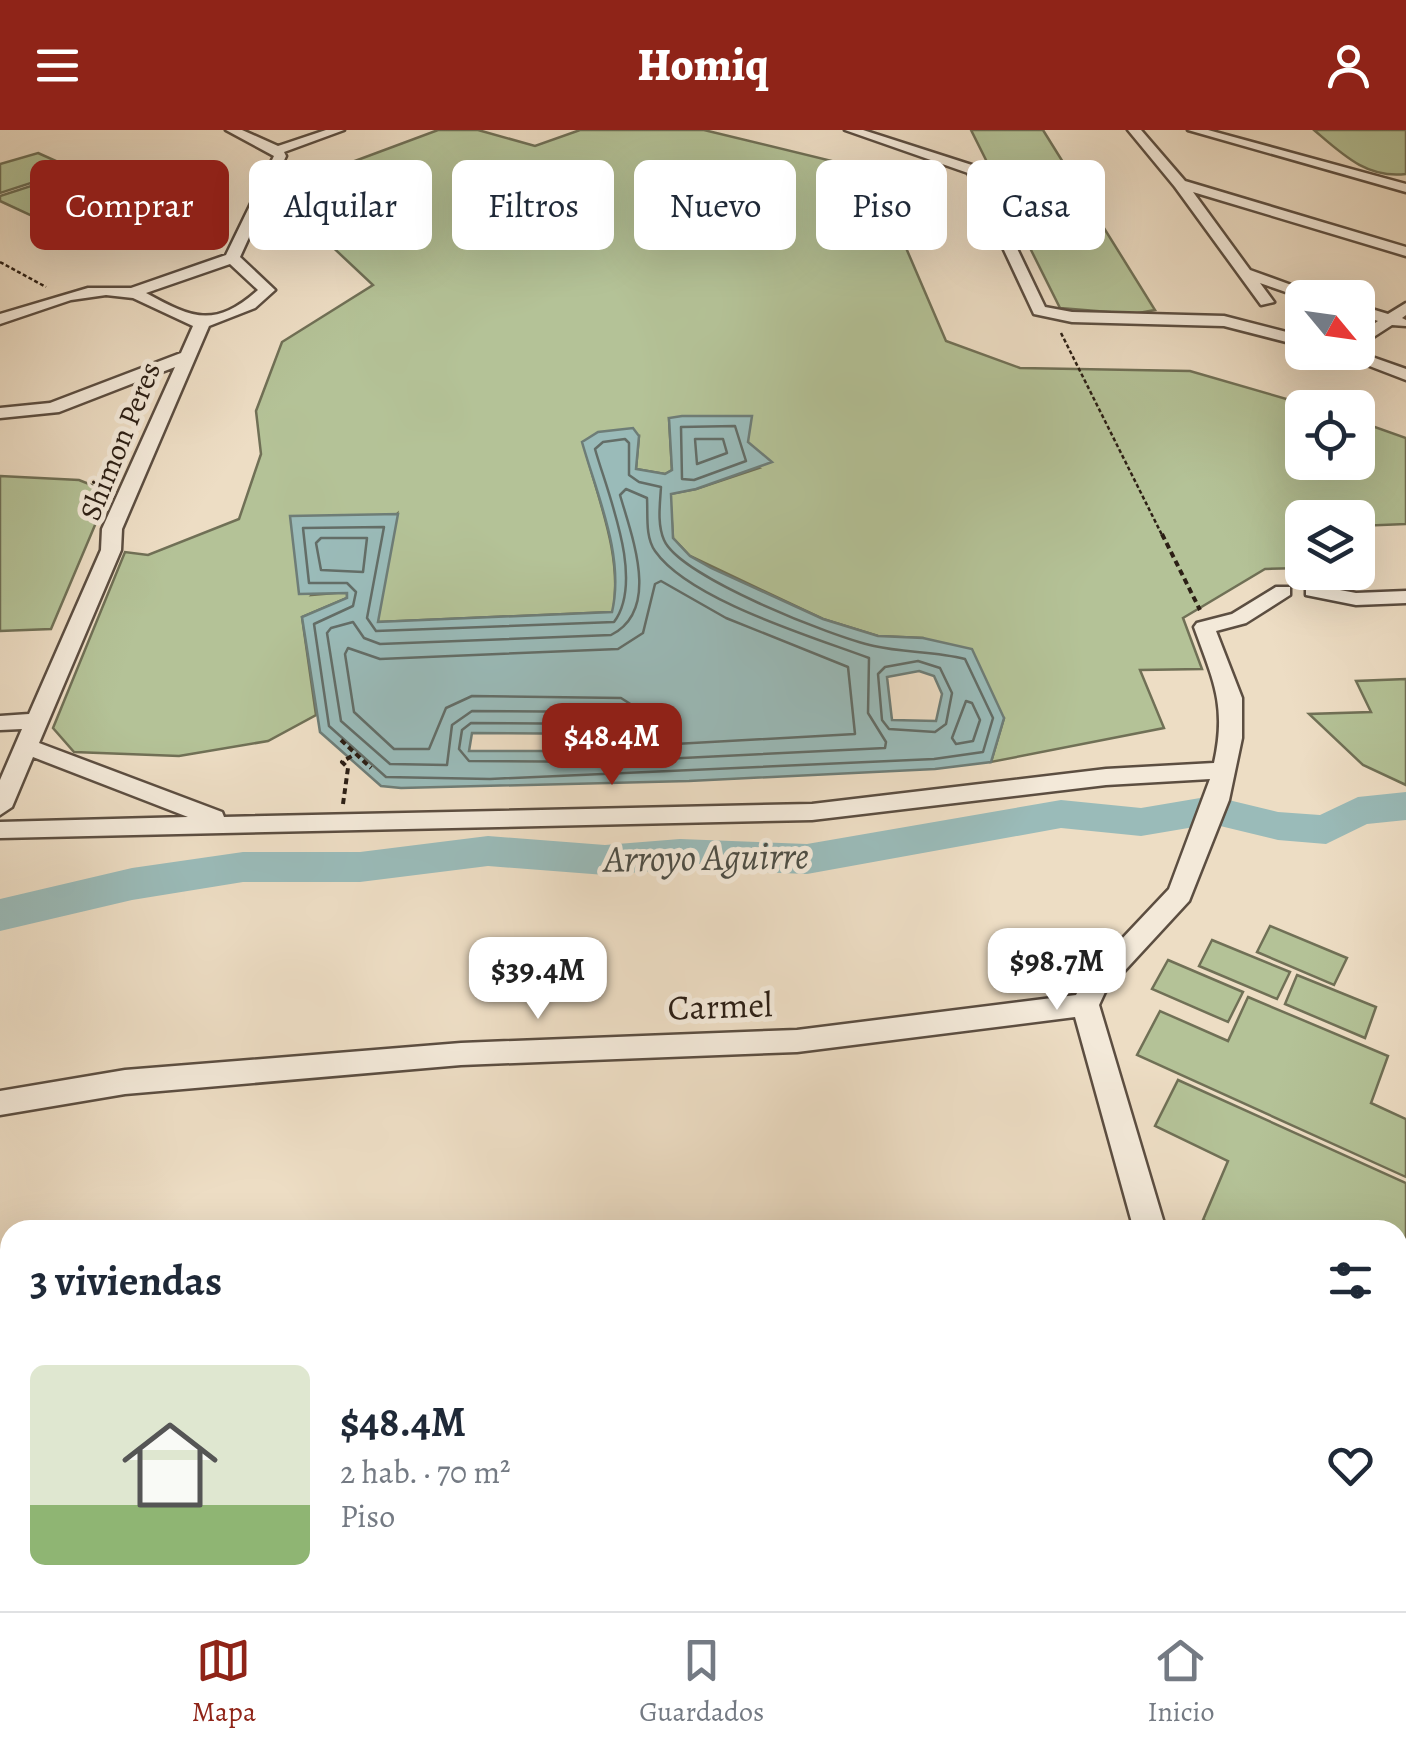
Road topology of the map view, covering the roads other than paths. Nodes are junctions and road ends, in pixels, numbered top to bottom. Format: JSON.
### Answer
{"nodes":[{"id":1,"x":232,"y":130,"type":"edge"},
{"id":2,"x":338,"y":130,"type":"edge"},
{"id":3,"x":851,"y":130,"type":"edge"},
{"id":4,"x":1134,"y":130,"type":"edge"},
{"id":5,"x":1194,"y":130,"type":"edge"},
{"id":6,"x":1232,"y":130,"type":"edge"},
{"id":7,"x":1259,"y":148,"type":"junction"},
{"id":8,"x":277,"y":150,"type":"junction"},
{"id":9,"x":1180,"y":184,"type":"junction"},
{"id":10,"x":1406,"y":188,"type":"edge"},
{"id":11,"x":1406,"y":252,"type":"edge"},
{"id":12,"x":232,"y":258,"type":"junction"},
{"id":13,"x":1244,"y":274,"type":"junction"},
{"id":14,"x":1285,"y":287,"type":"edge"},
{"id":15,"x":133,"y":292,"type":"junction"},
{"id":16,"x":1266,"y":302,"type":"dead end"},
{"id":17,"x":1406,"y":308,"type":"edge"},
{"id":18,"x":0,"y":319,"type":"edge"},
{"id":19,"x":1398,"y":322,"type":"edge"},
{"id":20,"x":202,"y":324,"type":"junction"},
{"id":21,"x":1375,"y":334,"type":"edge"},
{"id":22,"x":1285,"y":336,"type":"edge"},
{"id":23,"x":186,"y":357,"type":"junction"},
{"id":24,"x":1375,"y":364,"type":"edge"},
{"id":25,"x":1406,"y":375,"type":"edge"},
{"id":26,"x":0,"y":413,"type":"edge"},
{"id":27,"x":1406,"y":596,"type":"edge"},
{"id":28,"x":0,"y":722,"type":"edge"},
{"id":29,"x":37,"y":722,"type":"junction"},
{"id":30,"x":26,"y":746,"type":"junction"},
{"id":31,"x":1224,"y":770,"type":"junction"},
{"id":32,"x":0,"y":807,"type":"edge"},
{"id":33,"x":223,"y":822,"type":"junction"},
{"id":34,"x":0,"y":830,"type":"edge"},
{"id":35,"x":1085,"y":1005,"type":"junction"},
{"id":36,"x":0,"y":1103,"type":"edge"},
{"id":37,"x":1147,"y":1220,"type":"edge"}],
"edges":[{"from":1,"to":8,"type":"street"},
{"from":2,"to":8,"type":"street"},
{"from":3,"to":22,"type":"street"},
{"from":4,"to":9,"type":"street"},
{"from":5,"to":7,"type":"street"},
{"from":6,"to":7,"type":"street"},
{"from":7,"to":10,"type":"street"},
{"from":8,"to":12,"type":"street"},
{"from":9,"to":11,"type":"street"},
{"from":9,"to":13,"type":"street"},
{"from":12,"to":15,"type":"street"},
{"from":12,"to":20,"type":"street"},
{"from":13,"to":14,"type":"street"},
{"from":13,"to":16,"type":"street"},
{"from":15,"to":18,"type":"street"},
{"from":15,"to":20,"type":"street"},
{"from":17,"to":19,"type":"street"},
{"from":19,"to":21,"type":"street"},
{"from":20,"to":23,"type":"street","name":"Shimon Peres"},
{"from":23,"to":26,"type":"street"},
{"from":23,"to":29,"type":"street","name":"Shimon Peres"},
{"from":24,"to":25,"type":"street"},
{"from":27,"to":31,"type":"street"},
{"from":28,"to":29,"type":"street"},
{"from":29,"to":30,"type":"street","name":"Shimon Peres"},
{"from":30,"to":32,"type":"street","name":"Shimon Peres"},
{"from":30,"to":33,"type":"street"},
{"from":31,"to":33,"type":"street"},
{"from":31,"to":35,"type":"street"},
{"from":33,"to":34,"type":"street"},
{"from":35,"to":36,"type":"street","name":"Carmel"},
{"from":35,"to":37,"type":"street"}]}
